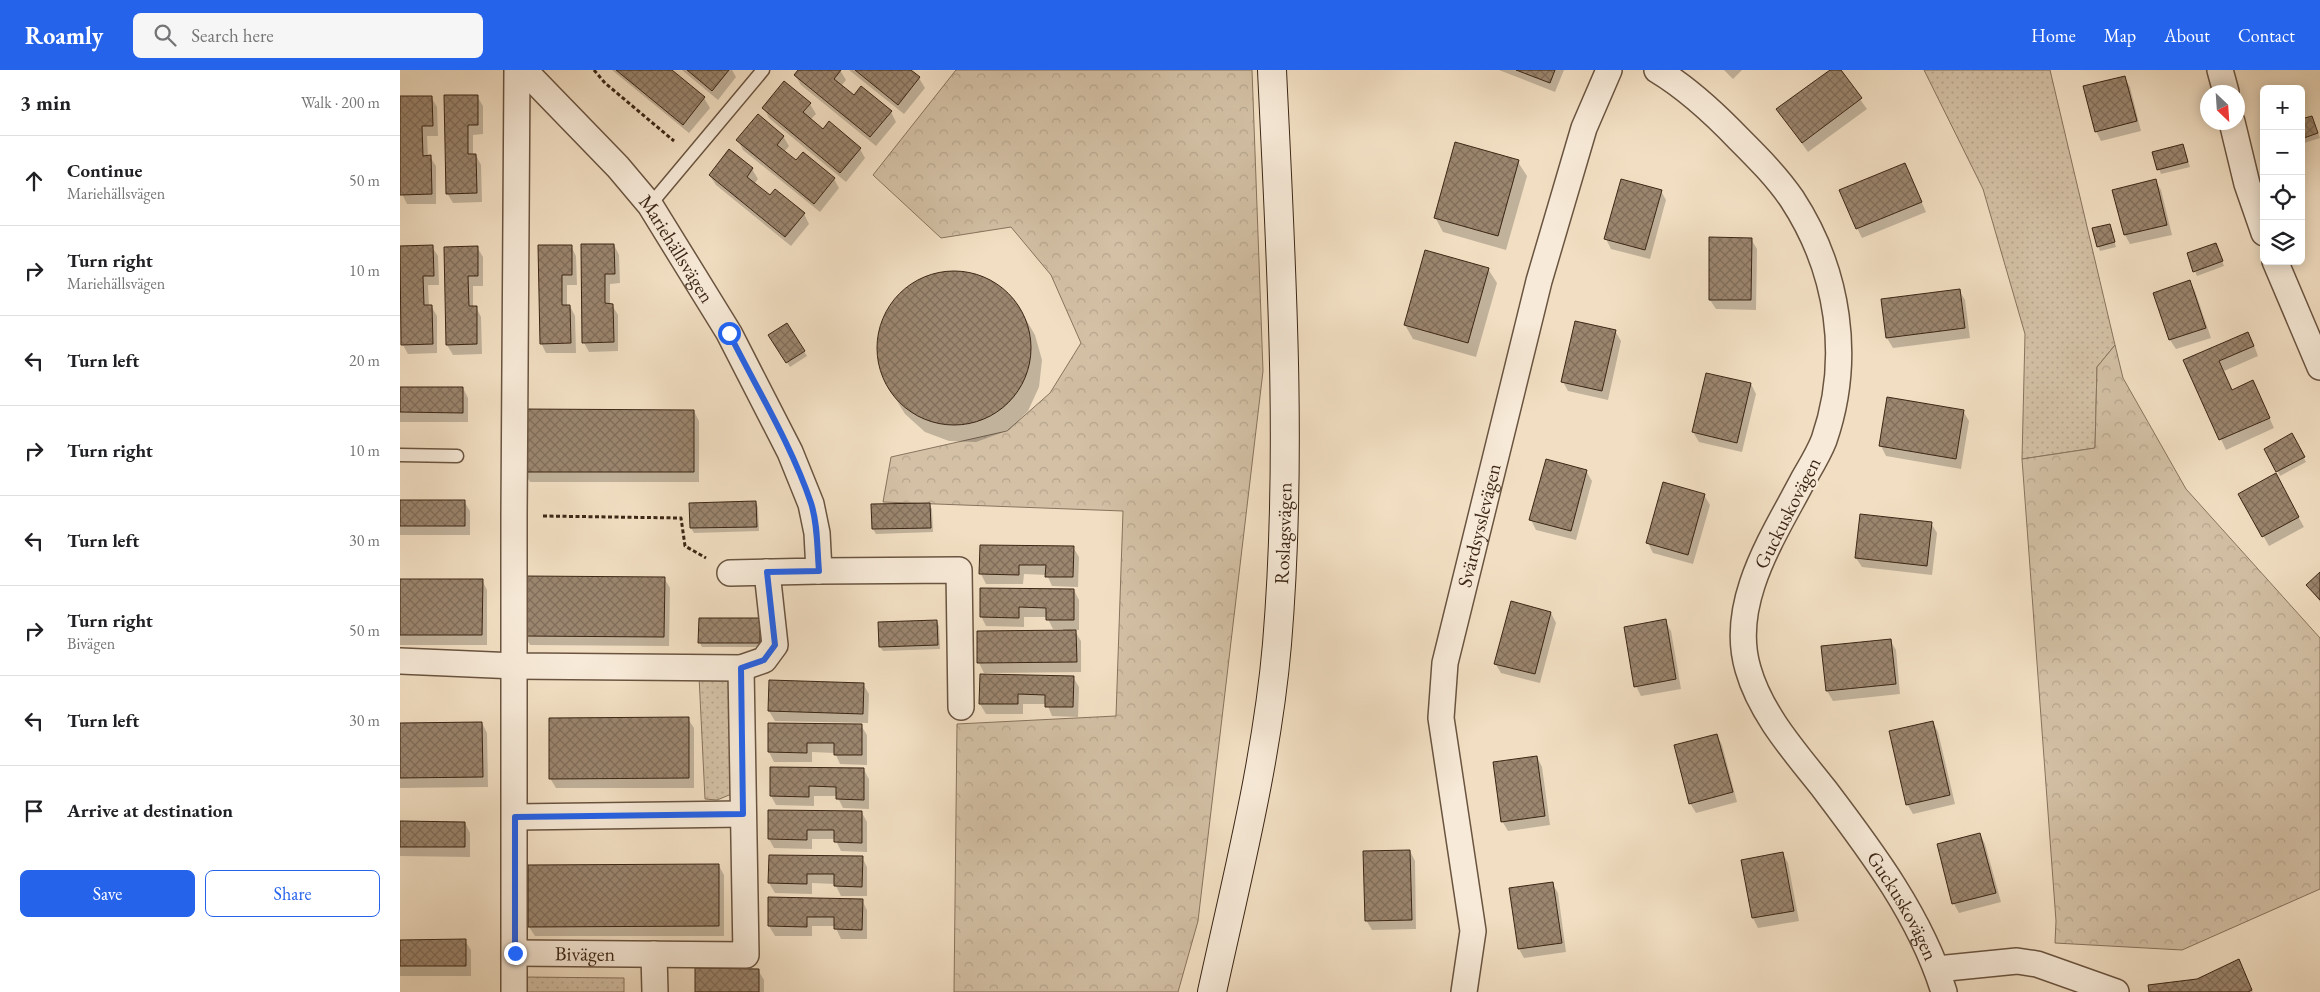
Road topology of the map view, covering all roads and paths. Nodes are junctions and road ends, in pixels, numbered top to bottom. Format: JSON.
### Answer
{"nodes":[{"id":1,"x":518,"y":70,"type":"edge"},
{"id":2,"x":524,"y":70,"type":"edge"},
{"id":3,"x":594,"y":70,"type":"edge"},
{"id":4,"x":763,"y":70,"type":"edge"},
{"id":5,"x":1272,"y":70,"type":"edge"},
{"id":6,"x":1609,"y":70,"type":"edge"},
{"id":7,"x":1657,"y":70,"type":"edge"},
{"id":8,"x":2220,"y":70,"type":"edge"},
{"id":9,"x":2224,"y":85,"type":"edge"},
{"id":10,"x":2234,"y":130,"type":"edge"},
{"id":11,"x":691,"y":156,"type":"junction"},
{"id":12,"x":650,"y":205,"type":"junction"},
{"id":13,"x":2260,"y":221,"type":"edge"},
{"id":14,"x":2277,"y":265,"type":"edge"},
{"id":15,"x":2320,"y":367,"type":"edge"},
{"id":16,"x":400,"y":455,"type":"edge"},
{"id":17,"x":457,"y":456,"type":"dead end"},
{"id":18,"x":514,"y":516,"type":"junction"},
{"id":19,"x":819,"y":571,"type":"junction"},
{"id":20,"x":767,"y":572,"type":"junction"},
{"id":21,"x":730,"y":573,"type":"joint"},
{"id":22,"x":400,"y":661,"type":"edge"},
{"id":23,"x":515,"y":666,"type":"junction"},
{"id":24,"x":741,"y":668,"type":"junction"},
{"id":25,"x":961,"y":707,"type":"dead end"},
{"id":26,"x":743,"y":814,"type":"junction"},
{"id":27,"x":515,"y":817,"type":"junction"},
{"id":28,"x":515,"y":953,"type":"junction"},
{"id":29,"x":654,"y":954,"type":"junction"},
{"id":30,"x":1941,"y":981,"type":"edge"},
{"id":31,"x":514,"y":992,"type":"edge"},
{"id":32,"x":655,"y":992,"type":"edge"},
{"id":33,"x":1212,"y":992,"type":"edge"},
{"id":34,"x":1464,"y":992,"type":"edge"},
{"id":35,"x":2116,"y":992,"type":"edge"}],
"edges":[{"from":1,"to":18,"type":"street"},
{"from":2,"to":12,"type":"street","name":"Mariehällsvägen"},
{"from":3,"to":11,"type":"path"},
{"from":4,"to":11,"type":"lane"},
{"from":5,"to":33,"type":"main road","name":"Roslagsvägen"},
{"from":6,"to":34,"type":"street","name":"Svärdsysslevägen"},
{"from":7,"to":30,"type":"street","name":"Guckuskovägen"},
{"from":8,"to":9,"type":"street"},
{"from":10,"to":13,"type":"street"},
{"from":11,"to":12,"type":"lane"},
{"from":12,"to":19,"type":"street","name":"Mariehällsvägen"},
{"from":14,"to":15,"type":"street"},
{"from":16,"to":17,"type":"lane"},
{"from":18,"to":21,"type":"path"},
{"from":18,"to":23,"type":"street"},
{"from":19,"to":20,"type":"street"},
{"from":19,"to":25,"type":"street"},
{"from":20,"to":21,"type":"street"},
{"from":20,"to":24,"type":"street"},
{"from":22,"to":23,"type":"street"},
{"from":23,"to":24,"type":"street"},
{"from":23,"to":27,"type":"street"},
{"from":24,"to":26,"type":"street"},
{"from":26,"to":27,"type":"street"},
{"from":26,"to":29,"type":"street","name":"Bivägen"},
{"from":27,"to":28,"type":"street"},
{"from":28,"to":29,"type":"street","name":"Bivägen"},
{"from":28,"to":31,"type":"street"},
{"from":29,"to":32,"type":"street"},
{"from":30,"to":35,"type":"street","name":"Guckuskovägen"}]}
